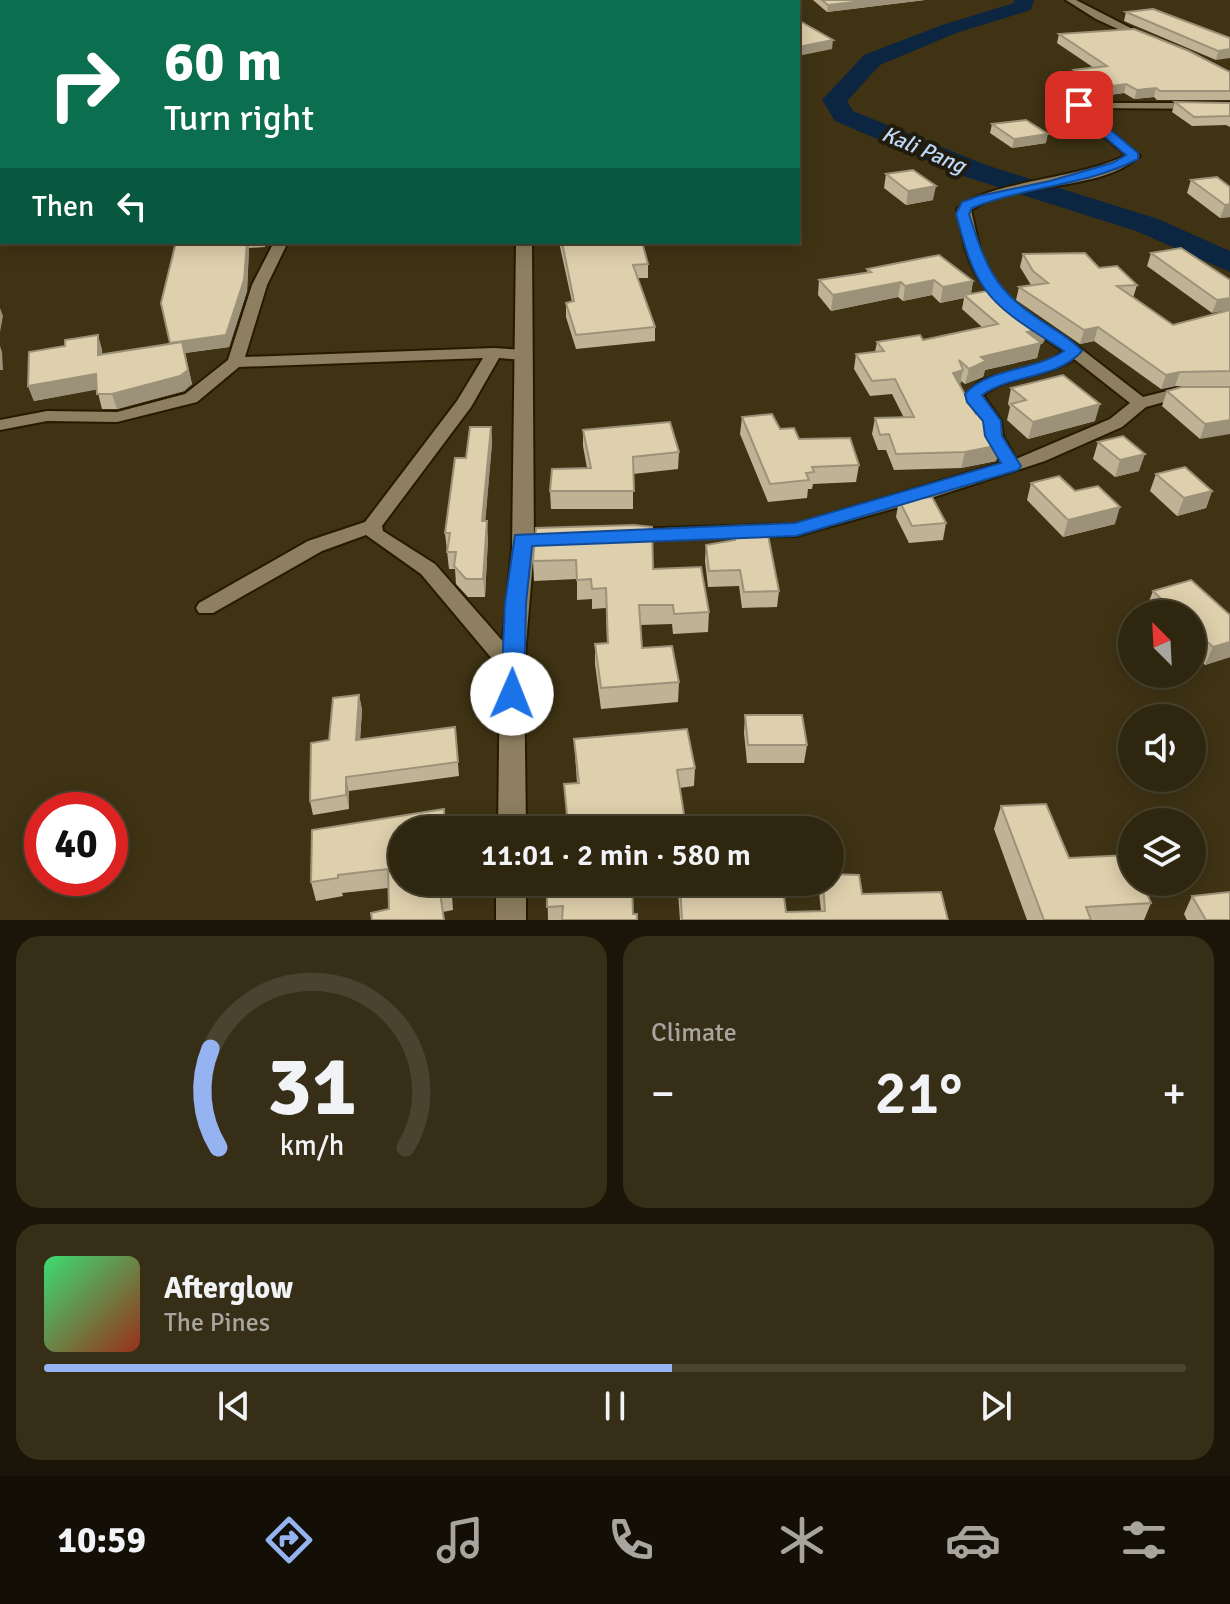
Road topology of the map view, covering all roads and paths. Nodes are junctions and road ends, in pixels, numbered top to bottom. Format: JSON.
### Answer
{"nodes":[{"id":1,"x":1070,"y":0,"type":"edge"},
{"id":2,"x":1164,"y":45,"type":"edge"},
{"id":3,"x":1230,"y":106,"type":"edge"},
{"id":4,"x":280,"y":244,"type":"edge"},
{"id":5,"x":524,"y":244,"type":"edge"},
{"id":6,"x":1074,"y":351,"type":"junction"},
{"id":7,"x":494,"y":353,"type":"junction"},
{"id":8,"x":523,"y":355,"type":"junction"},
{"id":9,"x":235,"y":362,"type":"junction"},
{"id":10,"x":1230,"y":393,"type":"edge"},
{"id":11,"x":1140,"y":403,"type":"junction"},
{"id":12,"x":0,"y":425,"type":"edge"},
{"id":13,"x":1011,"y":466,"type":"junction"},
{"id":14,"x":372,"y":526,"type":"junction"},
{"id":15,"x":602,"y":536,"type":"edge"},
{"id":16,"x":206,"y":608,"type":"dead end"},
{"id":17,"x":512,"y":667,"type":"junction"},
{"id":18,"x":512,"y":816,"type":"edge"},
{"id":19,"x":511,"y":896,"type":"edge"},
{"id":20,"x":511,"y":920,"type":"edge"}],
"edges":[{"from":1,"to":2,"type":"street"},
{"from":3,"to":6,"type":"street"},
{"from":4,"to":9,"type":"street"},
{"from":5,"to":8,"type":"street"},
{"from":6,"to":11,"type":"street"},
{"from":6,"to":13,"type":"street"},
{"from":7,"to":8,"type":"street"},
{"from":7,"to":9,"type":"street"},
{"from":7,"to":14,"type":"street"},
{"from":8,"to":17,"type":"street"},
{"from":9,"to":12,"type":"street"},
{"from":10,"to":11,"type":"street"},
{"from":11,"to":13,"type":"street"},
{"from":13,"to":15,"type":"street"},
{"from":14,"to":16,"type":"street"},
{"from":14,"to":17,"type":"street"},
{"from":17,"to":18,"type":"street"},
{"from":19,"to":20,"type":"street"}]}
